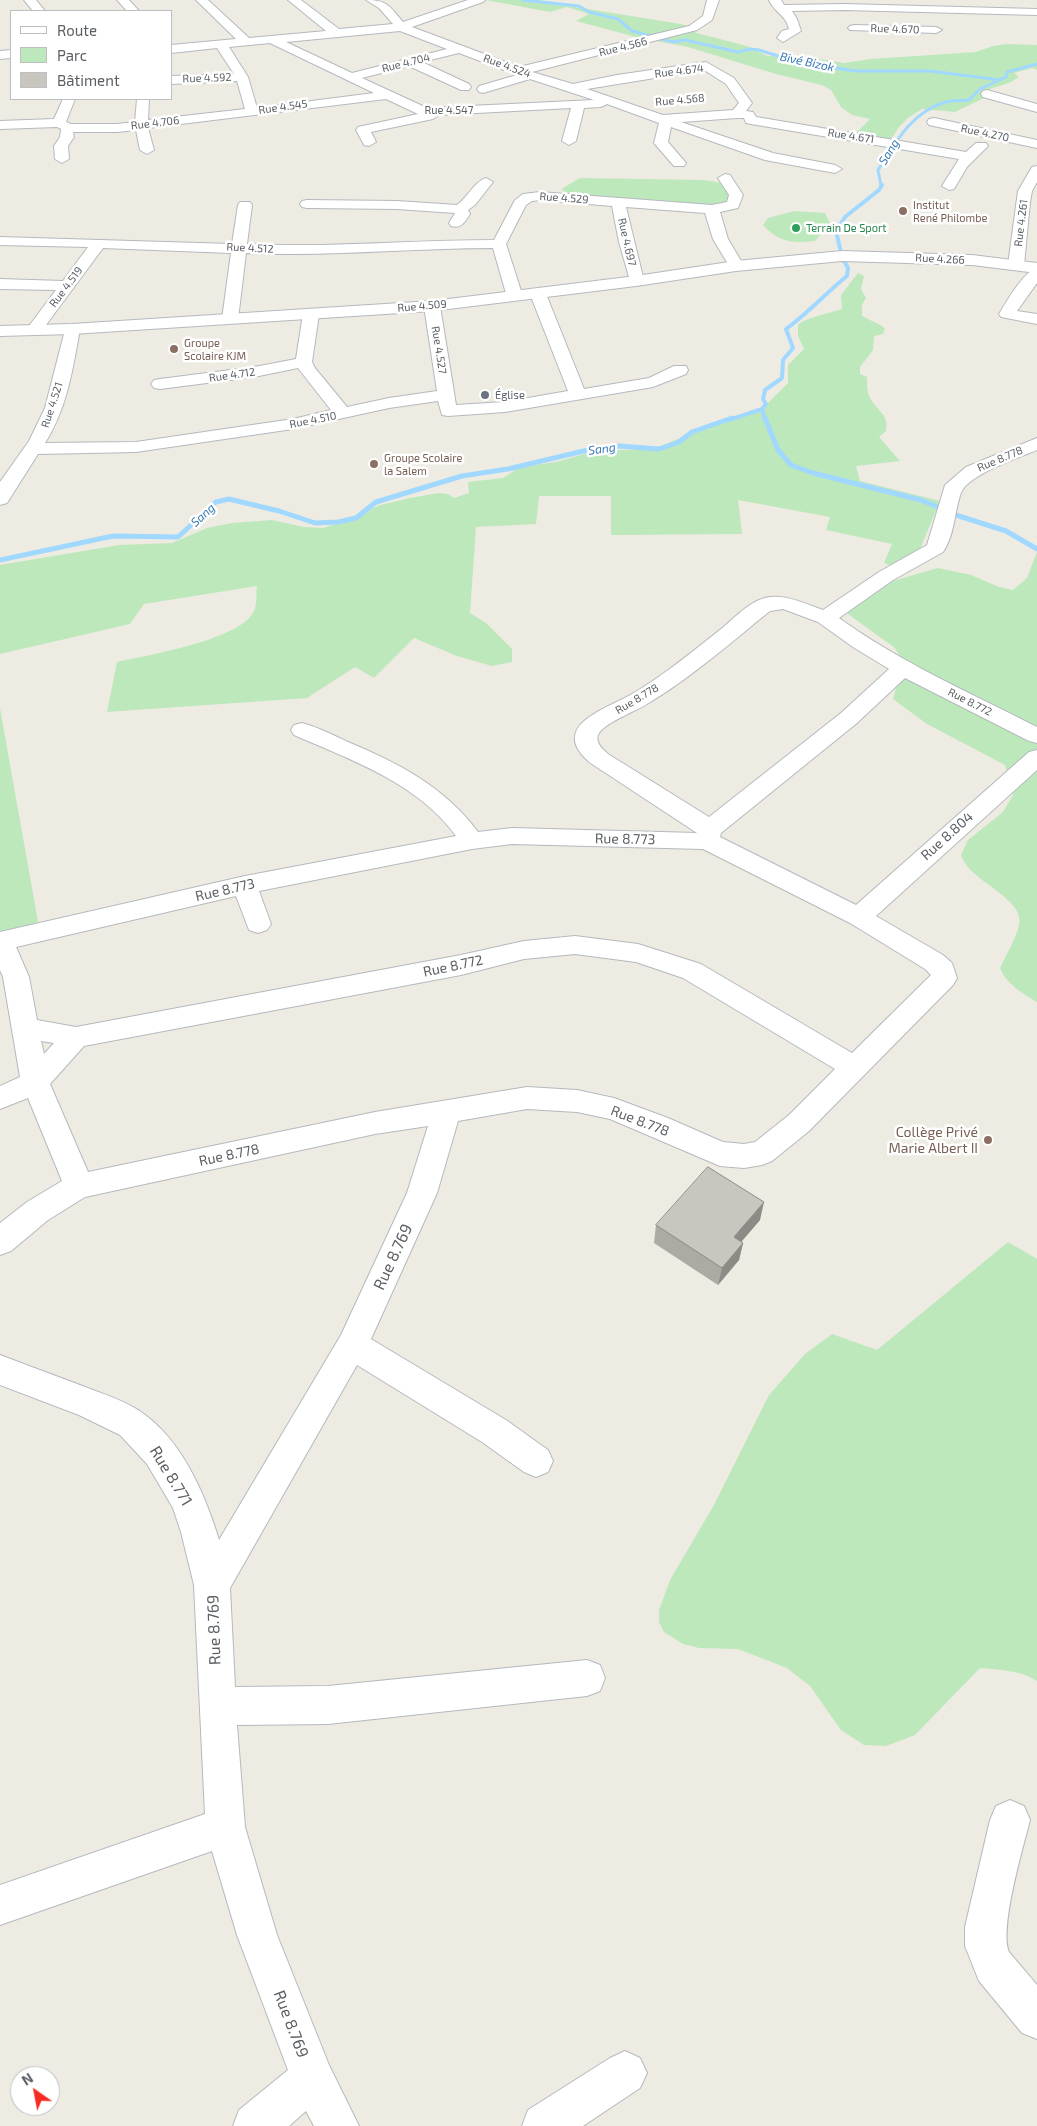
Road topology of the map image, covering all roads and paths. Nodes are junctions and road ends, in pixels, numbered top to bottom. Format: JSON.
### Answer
{"nodes":[{"id":1,"x":30,"y":0,"type":"edge"},
{"id":2,"x":123,"y":0,"type":"edge"},
{"id":3,"x":202,"y":0,"type":"edge"},
{"id":4,"x":294,"y":0,"type":"edge"},
{"id":5,"x":372,"y":0,"type":"edge"},
{"id":6,"x":479,"y":0,"type":"edge"},
{"id":7,"x":713,"y":0,"type":"edge"},
{"id":8,"x":1028,"y":0,"type":"edge"},
{"id":9,"x":779,"y":4,"type":"edge"},
{"id":10,"x":928,"y":5,"type":"edge"},
{"id":11,"x":1037,"y":5,"type":"edge"},
{"id":12,"x":38,"y":10,"type":"edge"},
{"id":13,"x":133,"y":10,"type":"edge"},
{"id":14,"x":1037,"y":12,"type":"edge"},
{"id":15,"x":401,"y":27,"type":"junction"},
{"id":16,"x":854,"y":28,"type":"dead end"},
{"id":17,"x":936,"y":30,"type":"junction"},
{"id":18,"x":338,"y":34,"type":"junction"},
{"id":19,"x":783,"y":38,"type":"dead end"},
{"id":20,"x":273,"y":40,"type":"junction"},
{"id":21,"x":247,"y":43,"type":"junction"},
{"id":22,"x":940,"y":43,"type":"dead end"},
{"id":23,"x":222,"y":46,"type":"junction"},
{"id":24,"x":172,"y":49,"type":"edge"},
{"id":25,"x":460,"y":49,"type":"junction"},
{"id":26,"x":411,"y":62,"type":"junction"},
{"id":27,"x":517,"y":71,"type":"junction"},
{"id":28,"x":531,"y":75,"type":"junction"},
{"id":29,"x":242,"y":77,"type":"junction"},
{"id":30,"x":351,"y":77,"type":"junction"},
{"id":31,"x":172,"y":80,"type":"edge"},
{"id":32,"x":465,"y":87,"type":"dead end"},
{"id":33,"x":573,"y":88,"type":"junction"},
{"id":34,"x":483,"y":89,"type":"dead end"},
{"id":35,"x":741,"y":94,"type":"junction"},
{"id":36,"x":987,"y":94,"type":"dead end"},
{"id":37,"x":388,"y":95,"type":"junction"},
{"id":38,"x":722,"y":96,"type":"dead end"},
{"id":39,"x":69,"y":100,"type":"edge"},
{"id":40,"x":143,"y":100,"type":"edge"},
{"id":41,"x":657,"y":102,"type":"dead end"},
{"id":42,"x":615,"y":104,"type":"junction"},
{"id":43,"x":578,"y":105,"type":"junction"},
{"id":44,"x":1037,"y":108,"type":"edge"},
{"id":45,"x":252,"y":112,"type":"junction"},
{"id":46,"x":437,"y":112,"type":"junction"},
{"id":47,"x":737,"y":114,"type":"junction"},
{"id":48,"x":666,"y":122,"type":"junction"},
{"id":49,"x":934,"y":122,"type":"dead end"},
{"id":50,"x":450,"y":124,"type":"dead end"},
{"id":51,"x":0,"y":125,"type":"edge"},
{"id":52,"x":141,"y":125,"type":"junction"},
{"id":53,"x":63,"y":126,"type":"junction"},
{"id":54,"x":994,"y":136,"type":"junction"},
{"id":55,"x":569,"y":141,"type":"dead end"},
{"id":56,"x":369,"y":142,"type":"dead end"},
{"id":57,"x":1037,"y":144,"type":"edge"},
{"id":58,"x":147,"y":150,"type":"dead end"},
{"id":59,"x":968,"y":156,"type":"junction"},
{"id":60,"x":62,"y":160,"type":"dead end"},
{"id":61,"x":680,"y":163,"type":"dead end"},
{"id":62,"x":835,"y":169,"type":"dead end"},
{"id":63,"x":1037,"y":170,"type":"edge"},
{"id":64,"x":725,"y":178,"type":"dead end"},
{"id":65,"x":486,"y":182,"type":"dead end"},
{"id":66,"x":1033,"y":184,"type":"edge"},
{"id":67,"x":949,"y":186,"type":"dead end"},
{"id":68,"x":618,"y":202,"type":"junction"},
{"id":69,"x":307,"y":204,"type":"dead end"},
{"id":70,"x":246,"y":205,"type":"dead end"},
{"id":71,"x":712,"y":209,"type":"junction"},
{"id":72,"x":460,"y":210,"type":"junction"},
{"id":73,"x":0,"y":241,"type":"edge"},
{"id":74,"x":99,"y":243,"type":"junction"},
{"id":75,"x":439,"y":244,"type":"junction"},
{"id":76,"x":500,"y":244,"type":"junction"},
{"id":77,"x":240,"y":248,"type":"junction"},
{"id":78,"x":842,"y":256,"type":"joint"},
{"id":79,"x":1016,"y":265,"type":"junction"},
{"id":80,"x":736,"y":266,"type":"junction"},
{"id":81,"x":1037,"y":268,"type":"edge"},
{"id":82,"x":1037,"y":273,"type":"edge"},
{"id":83,"x":636,"y":281,"type":"junction"},
{"id":84,"x":0,"y":284,"type":"edge"},
{"id":85,"x":67,"y":286,"type":"junction"},
{"id":86,"x":538,"y":294,"type":"junction"},
{"id":87,"x":515,"y":297,"type":"junction"},
{"id":88,"x":432,"y":306,"type":"junction"},
{"id":89,"x":311,"y":314,"type":"junction"},
{"id":90,"x":230,"y":319,"type":"junction"},
{"id":91,"x":1037,"y":319,"type":"edge"},
{"id":92,"x":72,"y":329,"type":"junction"},
{"id":93,"x":34,"y":330,"type":"junction"},
{"id":94,"x":0,"y":331,"type":"edge"},
{"id":95,"x":304,"y":362,"type":"junction"},
{"id":96,"x":680,"y":370,"type":"dead end"},
{"id":97,"x":160,"y":384,"type":"dead end"},
{"id":98,"x":578,"y":395,"type":"junction"},
{"id":99,"x":448,"y":411,"type":"junction"},
{"id":100,"x":343,"y":414,"type":"junction"},
{"id":101,"x":1037,"y":443,"type":"edge"},
{"id":102,"x":29,"y":452,"type":"junction"},
{"id":103,"x":0,"y":460,"type":"edge"},
{"id":104,"x":0,"y":499,"type":"edge"},
{"id":105,"x":825,"y":618,"type":"junction"},
{"id":106,"x":903,"y":668,"type":"junction"},
{"id":107,"x":302,"y":730,"type":"dead end"},
{"id":108,"x":1037,"y":736,"type":"edge"},
{"id":109,"x":1037,"y":757,"type":"edge"},
{"id":110,"x":708,"y":835,"type":"junction"},
{"id":111,"x":472,"y":841,"type":"junction"},
{"id":112,"x":245,"y":885,"type":"junction"},
{"id":113,"x":859,"y":917,"type":"junction"},
{"id":114,"x":258,"y":924,"type":"dead end"},
{"id":115,"x":1,"y":941,"type":"edge"},
{"id":116,"x":26,"y":1028,"type":"junction"},
{"id":117,"x":76,"y":1038,"type":"junction"},
{"id":118,"x":856,"y":1068,"type":"junction"},
{"id":119,"x":35,"y":1082,"type":"junction"},
{"id":120,"x":0,"y":1098,"type":"edge"},
{"id":121,"x":447,"y":1110,"type":"junction"},
{"id":122,"x":79,"y":1186,"type":"junction"},
{"id":123,"x":0,"y":1242,"type":"edge"},
{"id":124,"x":352,"y":1345,"type":"junction"},
{"id":125,"x":0,"y":1370,"type":"edge"},
{"id":126,"x":536,"y":1461,"type":"dead end"},
{"id":127,"x":212,"y":1585,"type":"junction"},
{"id":128,"x":587,"y":1678,"type":"dead end"},
{"id":129,"x":217,"y":1706,"type":"junction"},
{"id":130,"x":1010,"y":1820,"type":"dead end"},
{"id":131,"x":225,"y":1828,"type":"junction"},
{"id":132,"x":0,"y":1905,"type":"edge"},
{"id":133,"x":1037,"y":2018,"type":"edge"},
{"id":134,"x":624,"y":2073,"type":"dead end"},
{"id":135,"x":312,"y":2078,"type":"junction"},
{"id":136,"x":256,"y":2126,"type":"edge"},
{"id":137,"x":337,"y":2126,"type":"edge"},
{"id":138,"x":544,"y":2126,"type":"edge"}],
"edges":[{"from":1,"to":12,"type":"street"},
{"from":2,"to":13,"type":"street"},
{"from":3,"to":21,"type":"street"},
{"from":4,"to":18,"type":"street"},
{"from":5,"to":15,"type":"street"},
{"from":6,"to":15,"type":"street"},
{"from":7,"to":27,"type":"street","name":"Rue 4.566"},
{"from":8,"to":11,"type":"street"},
{"from":9,"to":10,"type":"street"},
{"from":9,"to":19,"type":"street"},
{"from":10,"to":14,"type":"street"},
{"from":10,"to":17,"type":"street"},
{"from":15,"to":18,"type":"street","name":"Rue 4.524"},
{"from":15,"to":25,"type":"street","name":"Rue 4.524"},
{"from":16,"to":17,"type":"street","name":"Rue 4.670"},
{"from":17,"to":22,"type":"street"},
{"from":18,"to":20,"type":"street","name":"Rue 4.524"},
{"from":20,"to":21,"type":"street","name":"Rue 4.524"},
{"from":20,"to":30,"type":"street","name":"Rue 4.547"},
{"from":21,"to":23,"type":"street","name":"Rue 4.524"},
{"from":23,"to":24,"type":"street","name":"Rue 4.524"},
{"from":23,"to":29,"type":"street","name":"Rue 4.545"},
{"from":25,"to":26,"type":"street","name":"Rue 4.704"},
{"from":25,"to":27,"type":"street","name":"Rue 4.524"},
{"from":26,"to":30,"type":"street","name":"Rue 4.704"},
{"from":26,"to":32,"type":"street"},
{"from":27,"to":28,"type":"street","name":"Rue 4.524"},
{"from":28,"to":33,"type":"street","name":"Rue 4.524"},
{"from":28,"to":34,"type":"street"},
{"from":29,"to":31,"type":"street","name":"Rue 4.592"},
{"from":29,"to":45,"type":"street","name":"Rue 4.545"},
{"from":30,"to":37,"type":"street","name":"Rue 4.547"},
{"from":33,"to":35,"type":"street","name":"Rue 4.674"},
{"from":33,"to":42,"type":"street","name":"Rue 4.524"},
{"from":35,"to":38,"type":"street","name":"Rue 4.568"},
{"from":35,"to":47,"type":"street"},
{"from":36,"to":44,"type":"street"},
{"from":37,"to":45,"type":"street","name":"Rue 4.545"},
{"from":37,"to":46,"type":"street","name":"Rue 4.547"},
{"from":39,"to":53,"type":"street"},
{"from":40,"to":52,"type":"street"},
{"from":41,"to":42,"type":"street","name":"Rue 4.568"},
{"from":42,"to":43,"type":"street","name":"Rue 4.547"},
{"from":42,"to":48,"type":"street","name":"Rue 4.524"},
{"from":43,"to":46,"type":"street","name":"Rue 4.547"},
{"from":43,"to":55,"type":"street"},
{"from":45,"to":52,"type":"street","name":"Rue 4.706"},
{"from":46,"to":50,"type":"street"},
{"from":46,"to":56,"type":"street"},
{"from":47,"to":48,"type":"street"},
{"from":47,"to":59,"type":"street","name":"Rue 4.671"},
{"from":48,"to":61,"type":"street"},
{"from":48,"to":62,"type":"street","name":"Rue 4.524"},
{"from":49,"to":54,"type":"street","name":"Rue 4.270"},
{"from":51,"to":53,"type":"street","name":"Rue 4.706"},
{"from":52,"to":53,"type":"street","name":"Rue 4.706"},
{"from":52,"to":58,"type":"street"},
{"from":53,"to":60,"type":"street"},
{"from":54,"to":57,"type":"street","name":"Rue 4.270"},
{"from":54,"to":59,"type":"street"},
{"from":59,"to":67,"type":"street"},
{"from":63,"to":66,"type":"street","name":"Rue 4.261"},
{"from":64,"to":71,"type":"street"},
{"from":65,"to":72,"type":"street"},
{"from":66,"to":79,"type":"street","name":"Rue 4.261"},
{"from":68,"to":71,"type":"street","name":"Rue 4.529"},
{"from":68,"to":76,"type":"street","name":"Rue 4.529"},
{"from":68,"to":83,"type":"street","name":"Rue 4.697"},
{"from":69,"to":72,"type":"street"},
{"from":70,"to":77,"type":"street"},
{"from":71,"to":80,"type":"street"},
{"from":72,"to":75,"type":"street"},
{"from":73,"to":74,"type":"street","name":"Rue 4.512"},
{"from":74,"to":77,"type":"street","name":"Rue 4.512"},
{"from":74,"to":85,"type":"street","name":"Rue 4.519"},
{"from":75,"to":76,"type":"street","name":"Rue 4.512"},
{"from":75,"to":77,"type":"street","name":"Rue 4.512"},
{"from":76,"to":87,"type":"street"},
{"from":77,"to":90,"type":"street"},
{"from":78,"to":79,"type":"street","name":"Rue 4.266"},
{"from":78,"to":80,"type":"street","name":"Rue 4.509"},
{"from":79,"to":81,"type":"street","name":"Rue 4.266"},
{"from":80,"to":83,"type":"street","name":"Rue 4.509"},
{"from":82,"to":91,"type":"street"},
{"from":83,"to":86,"type":"street","name":"Rue 4.509"},
{"from":84,"to":85,"type":"street"},
{"from":85,"to":93,"type":"street","name":"Rue 4.519"},
{"from":86,"to":87,"type":"street","name":"Rue 4.509"},
{"from":86,"to":98,"type":"street"},
{"from":87,"to":88,"type":"street","name":"Rue 4.509"},
{"from":88,"to":89,"type":"street","name":"Rue 4.509"},
{"from":88,"to":99,"type":"street","name":"Rue 4.527"},
{"from":89,"to":90,"type":"street","name":"Rue 4.509"},
{"from":89,"to":95,"type":"street"},
{"from":90,"to":92,"type":"street","name":"Rue 4.509"},
{"from":92,"to":93,"type":"street","name":"Rue 4.509"},
{"from":92,"to":102,"type":"street","name":"Rue 4.521"},
{"from":93,"to":94,"type":"street","name":"Rue 4.509"},
{"from":95,"to":97,"type":"street","name":"Rue 4.712"},
{"from":95,"to":100,"type":"street"},
{"from":96,"to":98,"type":"street"},
{"from":98,"to":99,"type":"street","name":"Rue 4.510"},
{"from":99,"to":100,"type":"street","name":"Rue 4.510"},
{"from":100,"to":102,"type":"street","name":"Rue 4.510"},
{"from":101,"to":105,"type":"street","name":"Rue 8.778"},
{"from":102,"to":103,"type":"street","name":"Rue 4.510"},
{"from":102,"to":104,"type":"street","name":"Rue 4.521"},
{"from":105,"to":106,"type":"street","name":"Rue 8.778"},
{"from":105,"to":110,"type":"street","name":"Rue 8.778"},
{"from":106,"to":108,"type":"street","name":"Rue 8.772"},
{"from":106,"to":110,"type":"street"},
{"from":107,"to":111,"type":"street"},
{"from":109,"to":113,"type":"street","name":"Rue 8.804"},
{"from":110,"to":111,"type":"street","name":"Rue 8.773"},
{"from":110,"to":113,"type":"street","name":"Rue 8.778"},
{"from":111,"to":112,"type":"street","name":"Rue 8.773"},
{"from":112,"to":114,"type":"street"},
{"from":112,"to":115,"type":"street","name":"Rue 8.773"},
{"from":113,"to":118,"type":"street","name":"Rue 8.778"},
{"from":115,"to":116,"type":"street","name":"Rue 8.773"},
{"from":116,"to":117,"type":"street","name":"Rue 8.772"},
{"from":116,"to":119,"type":"street","name":"Rue 8.773"},
{"from":117,"to":118,"type":"street","name":"Rue 8.772"},
{"from":117,"to":119,"type":"street"},
{"from":118,"to":121,"type":"street","name":"Rue 8.778"},
{"from":119,"to":120,"type":"street"},
{"from":119,"to":122,"type":"street","name":"Rue 8.773"},
{"from":121,"to":122,"type":"street","name":"Rue 8.778"},
{"from":121,"to":124,"type":"street","name":"Rue 8.769"},
{"from":122,"to":123,"type":"street","name":"Rue 8.778"},
{"from":124,"to":126,"type":"street"},
{"from":124,"to":127,"type":"street","name":"Rue 8.769"},
{"from":125,"to":127,"type":"street","name":"Rue 8.771"},
{"from":127,"to":129,"type":"street","name":"Rue 8.769"},
{"from":128,"to":129,"type":"street"},
{"from":129,"to":131,"type":"street","name":"Rue 8.769"},
{"from":130,"to":133,"type":"street"},
{"from":131,"to":132,"type":"street"},
{"from":131,"to":135,"type":"street","name":"Rue 8.769"},
{"from":134,"to":138,"type":"street"},
{"from":135,"to":136,"type":"street"},
{"from":135,"to":137,"type":"street","name":"Rue 8.769"}]}
